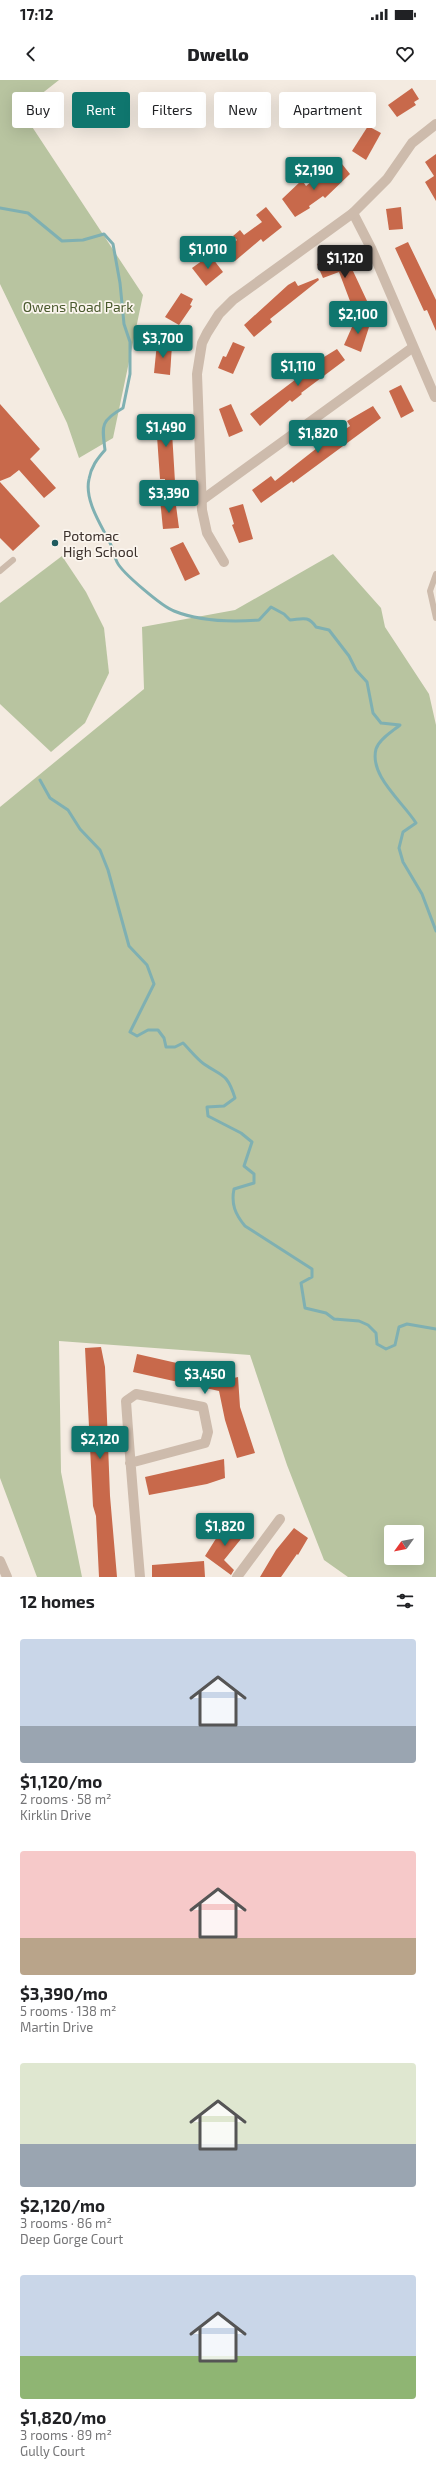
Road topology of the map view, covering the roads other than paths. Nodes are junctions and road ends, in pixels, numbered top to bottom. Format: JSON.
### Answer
{"nodes":[{"id":1,"x":436,"y":124,"type":"edge"},
{"id":2,"x":353,"y":212,"type":"junction"},
{"id":3,"x":412,"y":348,"type":"junction"},
{"id":4,"x":435,"y":397,"type":"dead end"},
{"id":5,"x":202,"y":500,"type":"junction"},
{"id":6,"x":13,"y":560,"type":"dead end"},
{"id":7,"x":224,"y":562,"type":"dead end"},
{"id":8,"x":0,"y":571,"type":"edge"},
{"id":9,"x":436,"y":574,"type":"edge"},
{"id":10,"x":436,"y":618,"type":"edge"},
{"id":11,"x":130,"y":1463,"type":"junction"},
{"id":12,"x":280,"y":1519,"type":"dead end"},
{"id":13,"x":0,"y":1561,"type":"edge"},
{"id":14,"x":7,"y":1577,"type":"edge"},
{"id":15,"x":140,"y":1577,"type":"edge"},
{"id":16,"x":238,"y":1577,"type":"edge"}],
"edges":[{"from":1,"to":2,"type":"street"},
{"from":2,"to":3,"type":"street"},
{"from":2,"to":5,"type":"street"},
{"from":3,"to":4,"type":"street"},
{"from":3,"to":5,"type":"street"},
{"from":5,"to":7,"type":"street"},
{"from":6,"to":8,"type":"lane"},
{"from":9,"to":10,"type":"lane"},
{"from":11,"to":11,"type":"street"},
{"from":11,"to":15,"type":"street"},
{"from":12,"to":16,"type":"street"},
{"from":13,"to":14,"type":"street"}]}
